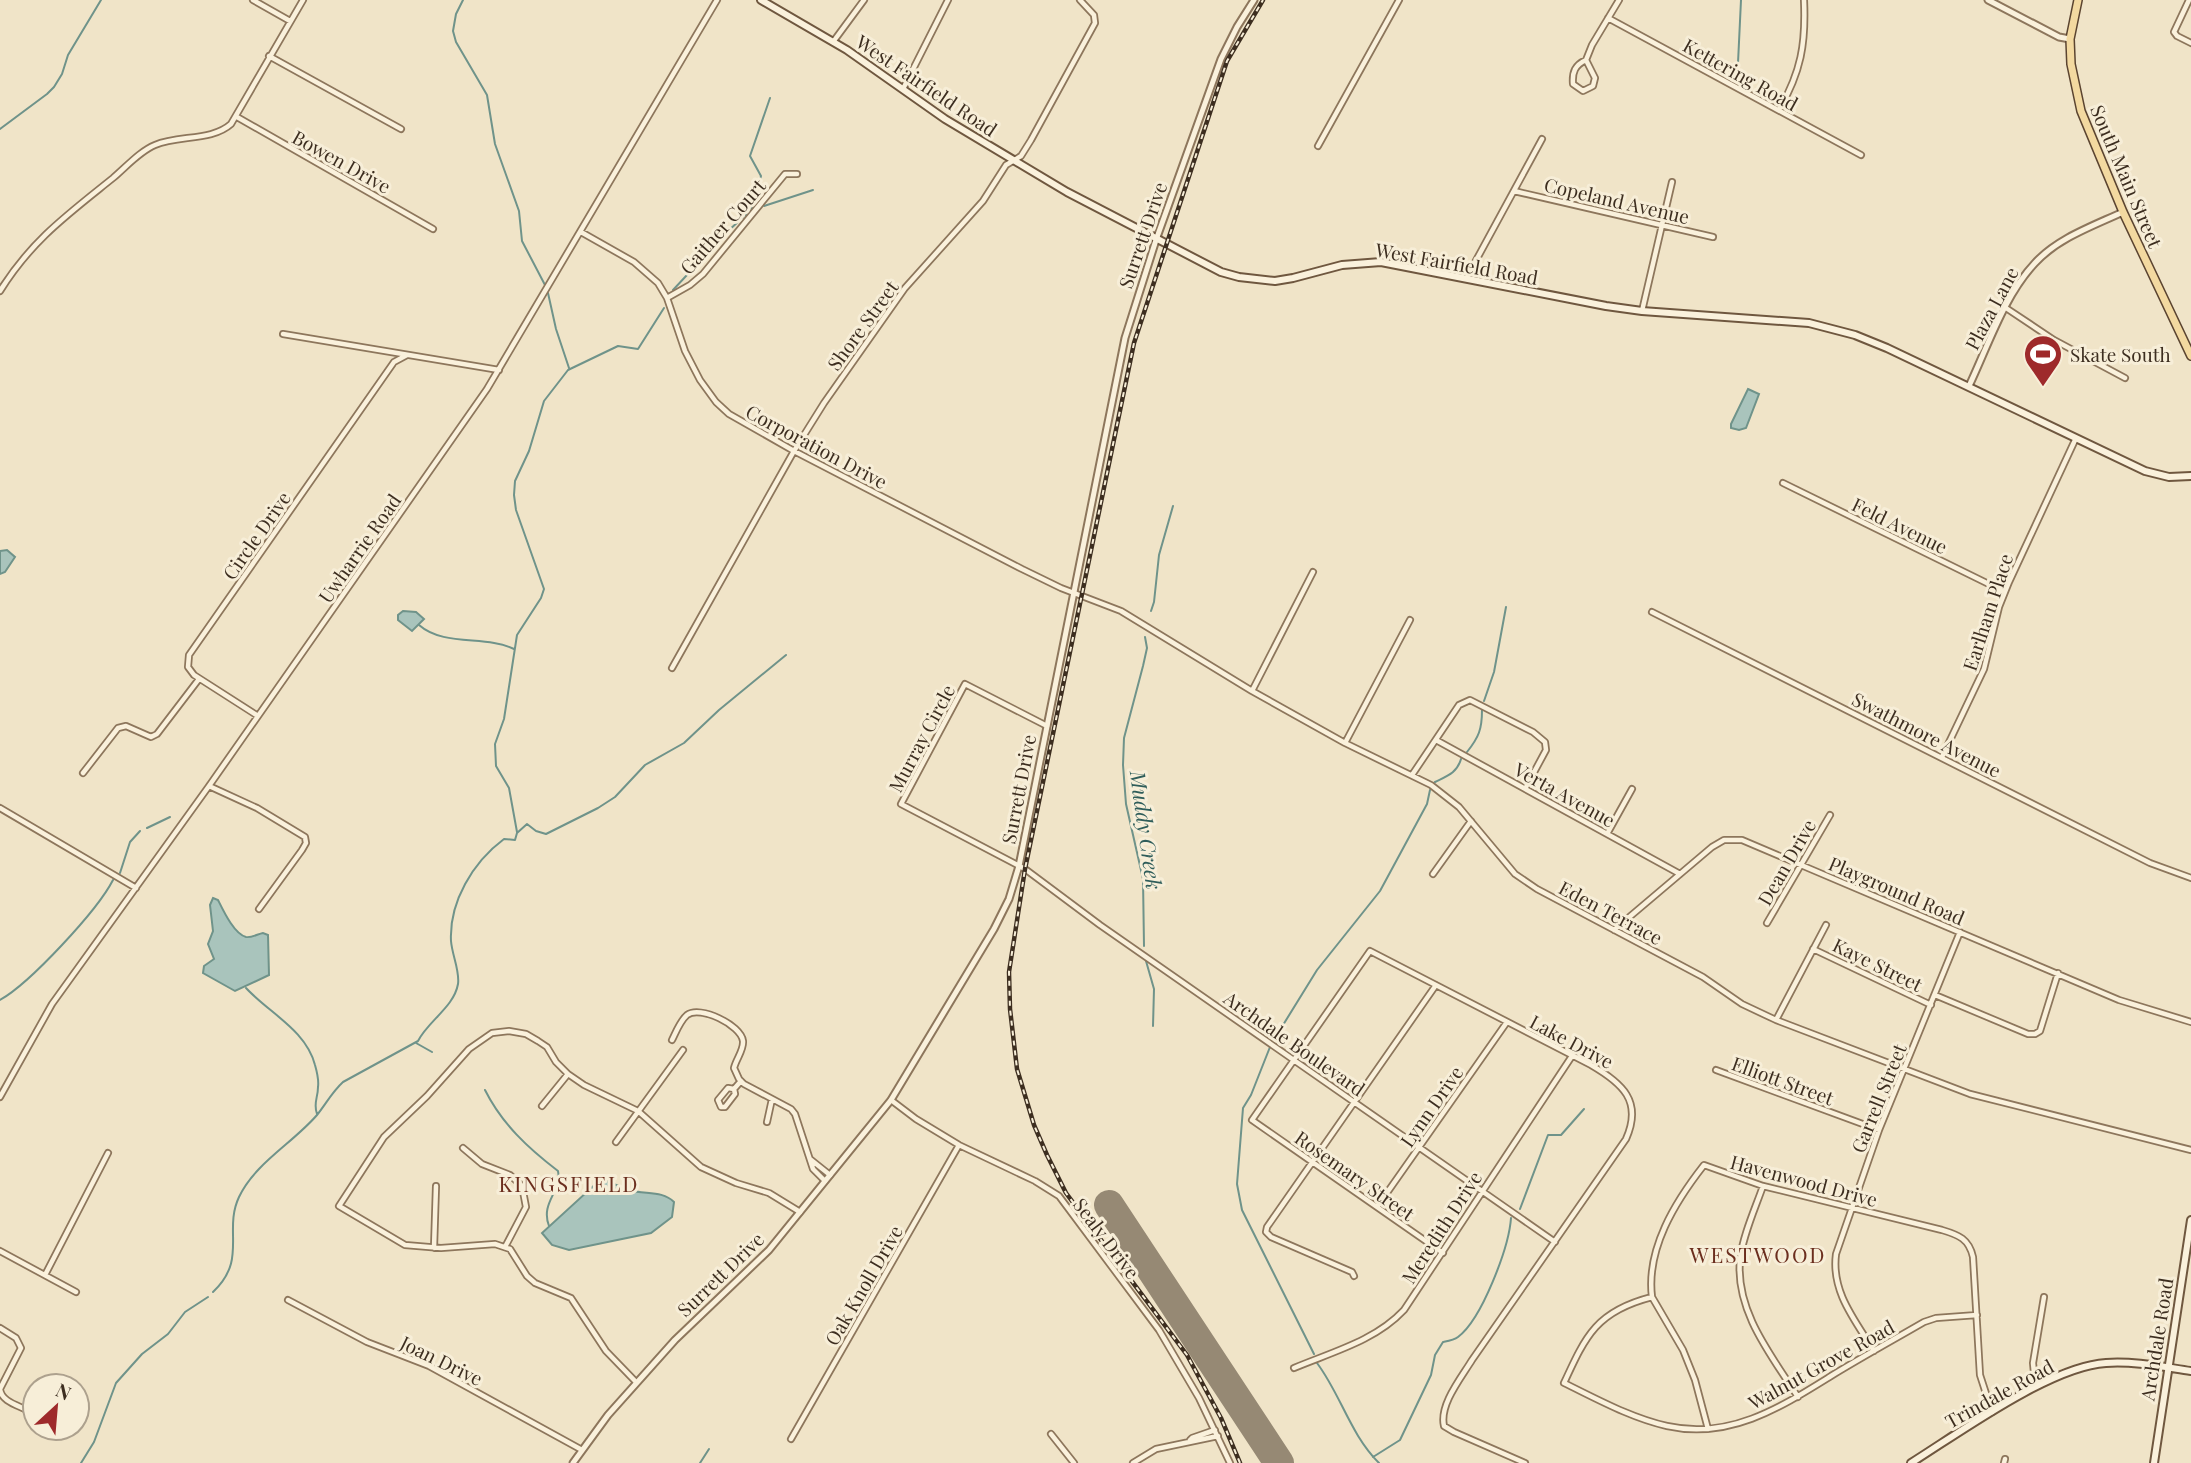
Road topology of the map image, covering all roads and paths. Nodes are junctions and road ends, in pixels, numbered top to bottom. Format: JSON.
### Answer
{"nodes":[{"id":1,"x":253,"y":0,"type":"edge"},
{"id":2,"x":303,"y":0,"type":"edge"},
{"id":3,"x":717,"y":0,"type":"edge"},
{"id":4,"x":864,"y":0,"type":"edge"},
{"id":5,"x":948,"y":0,"type":"edge"},
{"id":6,"x":1080,"y":0,"type":"edge"},
{"id":7,"x":1254,"y":0,"type":"edge"},
{"id":8,"x":1399,"y":0,"type":"edge"},
{"id":9,"x":1619,"y":0,"type":"edge"},
{"id":10,"x":1804,"y":0,"type":"edge"},
{"id":11,"x":1989,"y":0,"type":"edge"},
{"id":12,"x":2078,"y":0,"type":"edge"},
{"id":13,"x":2189,"y":0,"type":"edge"},
{"id":14,"x":765,"y":1,"type":"edge"},
{"id":15,"x":1608,"y":18,"type":"junction"},
{"id":16,"x":290,"y":21,"type":"junction"},
{"id":17,"x":2070,"y":38,"type":"junction"},
{"id":18,"x":833,"y":42,"type":"junction"},
{"id":19,"x":2191,"y":43,"type":"edge"},
{"id":20,"x":270,"y":56,"type":"junction"},
{"id":21,"x":1586,"y":60,"type":"junction"},
{"id":22,"x":902,"y":89,"type":"junction"},
{"id":23,"x":1779,"y":110,"type":"junction"},
{"id":24,"x":237,"y":117,"type":"junction"},
{"id":25,"x":401,"y":129,"type":"dead end"},
{"id":26,"x":1542,"y":139,"type":"dead end"},
{"id":27,"x":1318,"y":146,"type":"dead end"},
{"id":28,"x":1861,"y":155,"type":"dead end"},
{"id":29,"x":1013,"y":160,"type":"junction"},
{"id":30,"x":797,"y":174,"type":"dead end"},
{"id":31,"x":1672,"y":182,"type":"dead end"},
{"id":32,"x":1514,"y":191,"type":"junction"},
{"id":33,"x":2123,"y":212,"type":"junction"},
{"id":34,"x":1662,"y":225,"type":"junction"},
{"id":35,"x":433,"y":229,"type":"dead end"},
{"id":36,"x":581,"y":232,"type":"junction"},
{"id":37,"x":1713,"y":237,"type":"dead end"},
{"id":38,"x":1156,"y":240,"type":"junction"},
{"id":39,"x":1468,"y":277,"type":"junction"},
{"id":40,"x":0,"y":291,"type":"edge"},
{"id":41,"x":667,"y":298,"type":"junction"},
{"id":42,"x":2006,"y":308,"type":"junction"},
{"id":43,"x":1642,"y":311,"type":"junction"},
{"id":44,"x":284,"y":334,"type":"dead end"},
{"id":45,"x":407,"y":355,"type":"junction"},
{"id":46,"x":2191,"y":356,"type":"edge"},
{"id":47,"x":499,"y":370,"type":"junction"},
{"id":48,"x":2125,"y":378,"type":"dead end"},
{"id":49,"x":1969,"y":386,"type":"junction"},
{"id":50,"x":2076,"y":438,"type":"junction"},
{"id":51,"x":794,"y":451,"type":"junction"},
{"id":52,"x":2191,"y":476,"type":"edge"},
{"id":53,"x":1783,"y":483,"type":"dead end"},
{"id":54,"x":1313,"y":572,"type":"dead end"},
{"id":55,"x":1073,"y":592,"type":"junction"},
{"id":56,"x":2005,"y":592,"type":"junction"},
{"id":57,"x":1652,"y":612,"type":"dead end"},
{"id":58,"x":1410,"y":620,"type":"dead end"},
{"id":59,"x":672,"y":668,"type":"dead end"},
{"id":60,"x":199,"y":678,"type":"junction"},
{"id":61,"x":1252,"y":691,"type":"junction"},
{"id":62,"x":258,"y":716,"type":"junction"},
{"id":63,"x":1047,"y":726,"type":"junction"},
{"id":64,"x":1436,"y":740,"type":"junction"},
{"id":65,"x":1345,"y":743,"type":"junction"},
{"id":66,"x":1942,"y":757,"type":"junction"},
{"id":67,"x":83,"y":773,"type":"dead end"},
{"id":68,"x":1412,"y":775,"type":"junction"},
{"id":69,"x":209,"y":786,"type":"junction"},
{"id":70,"x":1525,"y":789,"type":"junction"},
{"id":71,"x":1632,"y":789,"type":"dead end"},
{"id":72,"x":0,"y":807,"type":"edge"},
{"id":73,"x":1830,"y":815,"type":"dead end"},
{"id":74,"x":1471,"y":821,"type":"junction"},
{"id":75,"x":1607,"y":834,"type":"junction"},
{"id":76,"x":1801,"y":865,"type":"junction"},
{"id":77,"x":1019,"y":866,"type":"junction"},
{"id":78,"x":1681,"y":873,"type":"junction"},
{"id":79,"x":1433,"y":874,"type":"dead end"},
{"id":80,"x":2191,"y":878,"type":"edge"},
{"id":81,"x":136,"y":888,"type":"junction"},
{"id":82,"x":259,"y":909,"type":"dead end"},
{"id":83,"x":1767,"y":923,"type":"dead end"},
{"id":84,"x":1826,"y":925,"type":"dead end"},
{"id":85,"x":1614,"y":930,"type":"junction"},
{"id":86,"x":1960,"y":932,"type":"junction"},
{"id":87,"x":1813,"y":949,"type":"junction"},
{"id":88,"x":2058,"y":973,"type":"junction"},
{"id":89,"x":1436,"y":985,"type":"junction"},
{"id":90,"x":1935,"y":995,"type":"junction"},
{"id":91,"x":1931,"y":1005,"type":"junction"},
{"id":92,"x":1776,"y":1020,"type":"junction"},
{"id":93,"x":1507,"y":1022,"type":"junction"},
{"id":94,"x":2191,"y":1022,"type":"edge"},
{"id":95,"x":672,"y":1040,"type":"dead end"},
{"id":96,"x":683,"y":1050,"type":"dead end"},
{"id":97,"x":1572,"y":1056,"type":"junction"},
{"id":98,"x":1295,"y":1059,"type":"junction"},
{"id":99,"x":1905,"y":1068,"type":"junction"},
{"id":100,"x":1716,"y":1070,"type":"dead end"},
{"id":101,"x":568,"y":1074,"type":"junction"},
{"id":102,"x":741,"y":1081,"type":"junction"},
{"id":103,"x":734,"y":1089,"type":"junction"},
{"id":104,"x":0,"y":1097,"type":"edge"},
{"id":105,"x":772,"y":1099,"type":"junction"},
{"id":106,"x":891,"y":1100,"type":"junction"},
{"id":107,"x":1355,"y":1102,"type":"junction"},
{"id":108,"x":542,"y":1106,"type":"dead end"},
{"id":109,"x":638,"y":1111,"type":"junction"},
{"id":110,"x":1252,"y":1120,"type":"joint"},
{"id":111,"x":766,"y":1122,"type":"dead end"},
{"id":112,"x":1879,"y":1130,"type":"junction"},
{"id":113,"x":616,"y":1142,"type":"dead end"},
{"id":114,"x":959,"y":1145,"type":"junction"},
{"id":115,"x":1419,"y":1147,"type":"junction"},
{"id":116,"x":463,"y":1148,"type":"dead end"},
{"id":117,"x":2191,"y":1150,"type":"edge"},
{"id":118,"x":108,"y":1153,"type":"dead end"},
{"id":119,"x":809,"y":1158,"type":"junction"},
{"id":120,"x":1313,"y":1162,"type":"junction"},
{"id":121,"x":830,"y":1175,"type":"junction"},
{"id":122,"x":825,"y":1181,"type":"junction"},
{"id":123,"x":436,"y":1186,"type":"dead end"},
{"id":124,"x":1763,"y":1186,"type":"junction"},
{"id":125,"x":1482,"y":1190,"type":"junction"},
{"id":126,"x":1377,"y":1207,"type":"junction"},
{"id":127,"x":1851,"y":1207,"type":"junction"},
{"id":128,"x":800,"y":1212,"type":"junction"},
{"id":129,"x":2191,"y":1220,"type":"edge"},
{"id":130,"x":1555,"y":1241,"type":"junction"},
{"id":131,"x":505,"y":1247,"type":"junction"},
{"id":132,"x":435,"y":1248,"type":"junction"},
{"id":133,"x":2188,"y":1248,"type":"edge"},
{"id":134,"x":0,"y":1251,"type":"edge"},
{"id":135,"x":1443,"y":1253,"type":"junction"},
{"id":136,"x":45,"y":1275,"type":"junction"},
{"id":137,"x":1354,"y":1276,"type":"dead end"},
{"id":138,"x":76,"y":1292,"type":"dead end"},
{"id":139,"x":1652,"y":1297,"type":"junction"},
{"id":140,"x":2044,"y":1297,"type":"dead end"},
{"id":141,"x":288,"y":1300,"type":"dead end"},
{"id":142,"x":1977,"y":1315,"type":"junction"},
{"id":143,"x":0,"y":1328,"type":"edge"},
{"id":144,"x":1874,"y":1351,"type":"junction"},
{"id":145,"x":1294,"y":1368,"type":"dead end"},
{"id":146,"x":2167,"y":1368,"type":"junction"},
{"id":147,"x":2191,"y":1371,"type":"edge"},
{"id":148,"x":636,"y":1382,"type":"junction"},
{"id":149,"x":2039,"y":1385,"type":"junction"},
{"id":150,"x":1,"y":1396,"type":"edge"},
{"id":151,"x":1798,"y":1397,"type":"junction"},
{"id":152,"x":21,"y":1407,"type":"edge"},
{"id":153,"x":1992,"y":1412,"type":"junction"},
{"id":154,"x":1708,"y":1429,"type":"junction"},
{"id":155,"x":1217,"y":1433,"type":"junction"},
{"id":156,"x":1051,"y":1434,"type":"dead end"},
{"id":157,"x":791,"y":1439,"type":"dead end"},
{"id":158,"x":582,"y":1450,"type":"junction"},
{"id":159,"x":573,"y":1463,"type":"edge"},
{"id":160,"x":1074,"y":1463,"type":"edge"},
{"id":161,"x":1133,"y":1463,"type":"edge"},
{"id":162,"x":1230,"y":1463,"type":"edge"},
{"id":163,"x":1525,"y":1463,"type":"edge"},
{"id":164,"x":1911,"y":1463,"type":"edge"},
{"id":165,"x":2154,"y":1463,"type":"edge"}],
"edges":[{"from":1,"to":16,"type":"street"},
{"from":2,"to":16,"type":"street"},
{"from":3,"to":36,"type":"street","name":"Uwharrie Road"},
{"from":4,"to":18,"type":"street"},
{"from":5,"to":22,"type":"street"},
{"from":6,"to":29,"type":"street","name":"Shore Street"},
{"from":7,"to":38,"type":"street","name":"Surrett Drive"},
{"from":8,"to":27,"type":"street"},
{"from":9,"to":15,"type":"street"},
{"from":10,"to":23,"type":"street"},
{"from":11,"to":17,"type":"street"},
{"from":12,"to":17,"type":"main road","name":"South Main Street"},
{"from":13,"to":19,"type":"street"},
{"from":14,"to":18,"type":"main road","name":"West Fairfield Road"},
{"from":15,"to":21,"type":"street"},
{"from":15,"to":23,"type":"street","name":"Kettering Road"},
{"from":16,"to":20,"type":"street"},
{"from":17,"to":33,"type":"main road","name":"South Main Street"},
{"from":18,"to":22,"type":"main road","name":"West Fairfield Road"},
{"from":20,"to":24,"type":"street"},
{"from":20,"to":25,"type":"street"},
{"from":21,"to":21,"type":"street"},
{"from":22,"to":29,"type":"main road","name":"West Fairfield Road"},
{"from":23,"to":28,"type":"street","name":"Kettering Road"},
{"from":24,"to":35,"type":"street","name":"Bowen Drive"},
{"from":24,"to":40,"type":"street"},
{"from":26,"to":32,"type":"street"},
{"from":29,"to":38,"type":"main road","name":"West Fairfield Road"},
{"from":29,"to":51,"type":"street","name":"Shore Street"},
{"from":30,"to":41,"type":"street","name":"Gaither Court"},
{"from":31,"to":34,"type":"street"},
{"from":32,"to":34,"type":"street","name":"Copeland Avenue"},
{"from":32,"to":39,"type":"street"},
{"from":33,"to":42,"type":"street","name":"Plaza Lane"},
{"from":33,"to":46,"type":"main road","name":"South Main Street"},
{"from":34,"to":37,"type":"street","name":"Copeland Avenue"},
{"from":34,"to":43,"type":"street"},
{"from":36,"to":41,"type":"street","name":"Corporation Drive"},
{"from":36,"to":47,"type":"street","name":"Uwharrie Road"},
{"from":38,"to":39,"type":"main road","name":"West Fairfield Road"},
{"from":38,"to":55,"type":"street","name":"Surrett Drive"},
{"from":39,"to":43,"type":"main road","name":"West Fairfield Road"},
{"from":41,"to":51,"type":"street","name":"Corporation Drive"},
{"from":42,"to":48,"type":"street"},
{"from":42,"to":49,"type":"street","name":"Plaza Lane"},
{"from":43,"to":49,"type":"main road","name":"West Fairfield Road"},
{"from":44,"to":45,"type":"street"},
{"from":45,"to":47,"type":"street"},
{"from":45,"to":60,"type":"street","name":"Circle Drive"},
{"from":47,"to":62,"type":"street","name":"Uwharrie Road"},
{"from":49,"to":50,"type":"main road","name":"West Fairfield Road"},
{"from":50,"to":52,"type":"main road","name":"West Fairfield Road"},
{"from":50,"to":56,"type":"street","name":"Earlham Place"},
{"from":51,"to":55,"type":"street","name":"Corporation Drive"},
{"from":51,"to":59,"type":"street","name":"Shore Street"},
{"from":53,"to":56,"type":"street","name":"Feld Avenue"},
{"from":54,"to":61,"type":"street"},
{"from":55,"to":61,"type":"street","name":"Eden Terrace"},
{"from":55,"to":63,"type":"street","name":"Surrett Drive"},
{"from":56,"to":66,"type":"street","name":"Earlham Place"},
{"from":57,"to":66,"type":"street","name":"Swathmore Avenue"},
{"from":58,"to":65,"type":"street"},
{"from":60,"to":62,"type":"street"},
{"from":60,"to":67,"type":"street"},
{"from":61,"to":65,"type":"street","name":"Eden Terrace"},
{"from":62,"to":69,"type":"street","name":"Uwharrie Road"},
{"from":63,"to":77,"type":"street","name":"Surrett Drive"},
{"from":63,"to":77,"type":"street","name":"Murray Circle"},
{"from":64,"to":68,"type":"street"},
{"from":64,"to":70,"type":"street","name":"Verta Avenue"},
{"from":64,"to":70,"type":"street"},
{"from":65,"to":68,"type":"street","name":"Eden Terrace"},
{"from":66,"to":80,"type":"street","name":"Swathmore Avenue"},
{"from":68,"to":74,"type":"street","name":"Eden Terrace"},
{"from":69,"to":81,"type":"street","name":"Uwharrie Road"},
{"from":69,"to":82,"type":"street"},
{"from":70,"to":75,"type":"street","name":"Verta Avenue"},
{"from":71,"to":75,"type":"street"},
{"from":72,"to":81,"type":"street"},
{"from":73,"to":76,"type":"street","name":"Dean Drive"},
{"from":74,"to":79,"type":"street"},
{"from":74,"to":85,"type":"street","name":"Eden Terrace"},
{"from":75,"to":78,"type":"street","name":"Verta Avenue"},
{"from":76,"to":78,"type":"street","name":"Playground Road"},
{"from":76,"to":83,"type":"street","name":"Dean Drive"},
{"from":76,"to":86,"type":"street","name":"Playground Road"},
{"from":77,"to":98,"type":"street","name":"Archdale Boulevard"},
{"from":77,"to":106,"type":"street","name":"Surrett Drive"},
{"from":78,"to":85,"type":"street","name":"Playground Road"},
{"from":81,"to":104,"type":"street","name":"Uwharrie Road"},
{"from":84,"to":87,"type":"street"},
{"from":85,"to":92,"type":"street","name":"Eden Terrace"},
{"from":86,"to":88,"type":"street","name":"Playground Road"},
{"from":86,"to":90,"type":"street","name":"Garrell Street"},
{"from":87,"to":91,"type":"street","name":"Kaye Street"},
{"from":87,"to":92,"type":"street"},
{"from":88,"to":90,"type":"street","name":"Kaye Street"},
{"from":88,"to":94,"type":"street","name":"Playground Road"},
{"from":89,"to":93,"type":"street","name":"Lake Drive"},
{"from":89,"to":98,"type":"street","name":"Lake Drive"},
{"from":89,"to":107,"type":"street"},
{"from":90,"to":91,"type":"street","name":"Garrell Street"},
{"from":91,"to":99,"type":"street","name":"Garrell Street"},
{"from":92,"to":99,"type":"street","name":"Eden Terrace"},
{"from":93,"to":97,"type":"street","name":"Lake Drive"},
{"from":93,"to":115,"type":"street","name":"Lynn Drive"},
{"from":95,"to":102,"type":"street"},
{"from":96,"to":109,"type":"street"},
{"from":97,"to":125,"type":"street","name":"Meredith Drive"},
{"from":97,"to":130,"type":"street","name":"Lake Drive"},
{"from":98,"to":107,"type":"street","name":"Archdale Boulevard"},
{"from":98,"to":110,"type":"street","name":"Lake Drive"},
{"from":99,"to":112,"type":"street","name":"Garrell Street"},
{"from":99,"to":117,"type":"street","name":"Eden Terrace"},
{"from":100,"to":112,"type":"street","name":"Elliott Street"},
{"from":101,"to":108,"type":"street"},
{"from":101,"to":109,"type":"street"},
{"from":101,"to":132,"type":"street"},
{"from":102,"to":103,"type":"street"},
{"from":102,"to":105,"type":"street"},
{"from":103,"to":103,"type":"street"},
{"from":105,"to":111,"type":"street"},
{"from":105,"to":119,"type":"street"},
{"from":106,"to":114,"type":"street","name":"Sealy Drive"},
{"from":106,"to":121,"type":"street","name":"Surrett Drive"},
{"from":107,"to":115,"type":"street","name":"Archdale Boulevard"},
{"from":107,"to":120,"type":"street"},
{"from":109,"to":113,"type":"street"},
{"from":109,"to":128,"type":"street"},
{"from":110,"to":120,"type":"street","name":"Rosemary Street"},
{"from":112,"to":127,"type":"street","name":"Garrell Street"},
{"from":114,"to":155,"type":"street","name":"Sealy Drive"},
{"from":114,"to":157,"type":"street","name":"Oak Knoll Drive"},
{"from":115,"to":125,"type":"street","name":"Archdale Boulevard"},
{"from":115,"to":126,"type":"street","name":"Lynn Drive"},
{"from":116,"to":131,"type":"street"},
{"from":118,"to":136,"type":"street"},
{"from":119,"to":121,"type":"street"},
{"from":119,"to":122,"type":"street"},
{"from":120,"to":126,"type":"street","name":"Rosemary Street"},
{"from":120,"to":137,"type":"street"},
{"from":121,"to":122,"type":"street","name":"Surrett Drive"},
{"from":122,"to":128,"type":"street","name":"Surrett Drive"},
{"from":123,"to":132,"type":"street"},
{"from":124,"to":127,"type":"street","name":"Havenwood Drive"},
{"from":124,"to":139,"type":"street","name":"Havenwood Drive"},
{"from":124,"to":151,"type":"street"},
{"from":125,"to":130,"type":"street","name":"Archdale Boulevard"},
{"from":125,"to":135,"type":"street","name":"Meredith Drive"},
{"from":126,"to":135,"type":"street","name":"Rosemary Street"},
{"from":127,"to":142,"type":"street","name":"Havenwood Drive"},
{"from":127,"to":144,"type":"street","name":"Garrell Street"},
{"from":128,"to":148,"type":"street","name":"Surrett Drive"},
{"from":129,"to":133,"type":"main road","name":"Archdale Road"},
{"from":130,"to":163,"type":"street","name":"Lake Drive"},
{"from":131,"to":132,"type":"street"},
{"from":131,"to":148,"type":"street"},
{"from":133,"to":146,"type":"main road","name":"Archdale Road"},
{"from":134,"to":136,"type":"street"},
{"from":135,"to":145,"type":"street","name":"Meredith Drive"},
{"from":136,"to":138,"type":"street"},
{"from":139,"to":154,"type":"street"},
{"from":139,"to":154,"type":"street","name":"Walnut Grove Road"},
{"from":140,"to":149,"type":"street"},
{"from":141,"to":158,"type":"street","name":"Joan Drive"},
{"from":142,"to":144,"type":"street","name":"Walnut Grove Road"},
{"from":142,"to":153,"type":"street","name":"Havenwood Drive"},
{"from":143,"to":150,"type":"street"},
{"from":144,"to":151,"type":"street","name":"Walnut Grove Road"},
{"from":146,"to":147,"type":"main road","name":"Trindale Road"},
{"from":146,"to":149,"type":"main road","name":"Trindale Road"},
{"from":146,"to":165,"type":"main road","name":"Archdale Road"},
{"from":148,"to":158,"type":"street","name":"Surrett Drive"},
{"from":149,"to":153,"type":"main road","name":"Trindale Road"},
{"from":150,"to":152,"type":"street"},
{"from":151,"to":154,"type":"street","name":"Walnut Grove Road"},
{"from":153,"to":164,"type":"main road","name":"Trindale Road"},
{"from":155,"to":161,"type":"street"},
{"from":155,"to":162,"type":"street","name":"Sealy Drive"},
{"from":156,"to":160,"type":"street"},
{"from":158,"to":159,"type":"street","name":"Surrett Drive"}]}
